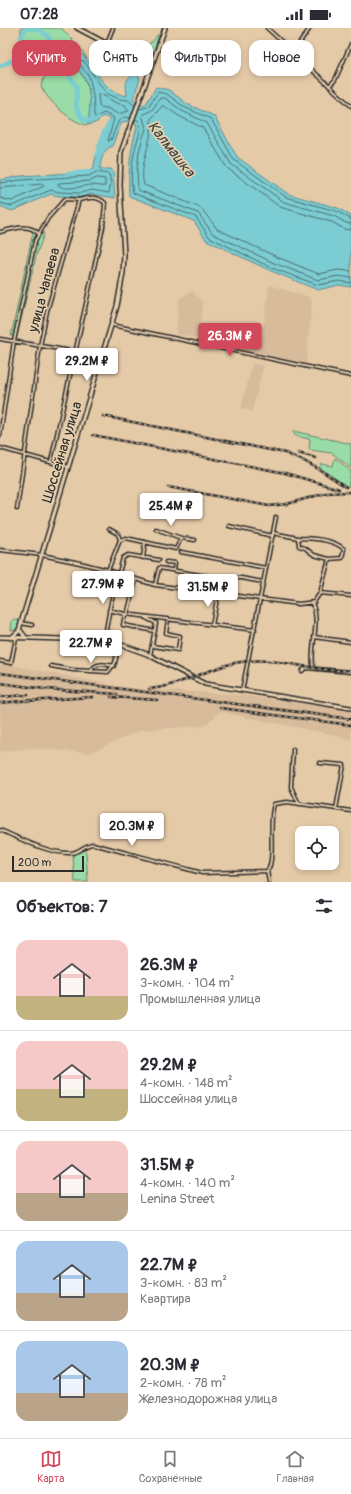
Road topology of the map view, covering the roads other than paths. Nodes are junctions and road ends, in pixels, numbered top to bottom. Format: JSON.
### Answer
{"nodes":[{"id":1,"x":77,"y":28,"type":"edge"},
{"id":2,"x":112,"y":28,"type":"edge"},
{"id":3,"x":166,"y":28,"type":"edge"},
{"id":4,"x":266,"y":28,"type":"edge"},
{"id":5,"x":310,"y":28,"type":"edge"},
{"id":6,"x":100,"y":40,"type":"edge"},
{"id":7,"x":108,"y":40,"type":"edge"},
{"id":8,"x":279,"y":40,"type":"edge"},
{"id":9,"x":302,"y":40,"type":"edge"},
{"id":10,"x":351,"y":44,"type":"edge"},
{"id":11,"x":153,"y":61,"type":"edge"},
{"id":12,"x":314,"y":72,"type":"edge"},
{"id":13,"x":148,"y":76,"type":"edge"},
{"id":14,"x":329,"y":86,"type":"junction"},
{"id":15,"x":351,"y":106,"type":"edge"},
{"id":16,"x":78,"y":200,"type":"junction"},
{"id":17,"x":0,"y":232,"type":"edge"},
{"id":18,"x":38,"y":233,"type":"junction"},
{"id":19,"x":112,"y":325,"type":"junction"},
{"id":20,"x":0,"y":339,"type":"edge"},
{"id":21,"x":14,"y":341,"type":"junction"},
{"id":22,"x":40,"y":346,"type":"junction"},
{"id":23,"x":74,"y":351,"type":"junction"},
{"id":24,"x":102,"y":356,"type":"junction"},
{"id":25,"x":351,"y":376,"type":"edge"},
{"id":26,"x":0,"y":436,"type":"edge"},
{"id":27,"x":0,"y":448,"type":"edge"},
{"id":28,"x":25,"y":454,"type":"junction"},
{"id":29,"x":51,"y":462,"type":"junction"},
{"id":30,"x":69,"y":467,"type":"junction"},
{"id":31,"x":17,"y":509,"type":"dead end"},
{"id":32,"x":276,"y":517,"type":"dead end"},
{"id":33,"x":229,"y":526,"type":"dead end"},
{"id":34,"x":109,"y":529,"type":"dead end"},
{"id":35,"x":156,"y":529,"type":"dead end"},
{"id":36,"x":273,"y":534,"type":"junction"},
{"id":37,"x":181,"y":538,"type":"junction"},
{"id":38,"x":298,"y":538,"type":"junction"},
{"id":39,"x":120,"y":540,"type":"junction"},
{"id":40,"x":195,"y":540,"type":"dead end"},
{"id":41,"x":145,"y":543,"type":"junction"},
{"id":42,"x":0,"y":550,"type":"edge"},
{"id":43,"x":181,"y":552,"type":"dead end"},
{"id":44,"x":42,"y":555,"type":"junction"},
{"id":45,"x":143,"y":558,"type":"junction"},
{"id":46,"x":329,"y":559,"type":"junction"},
{"id":47,"x":159,"y":560,"type":"dead end"},
{"id":48,"x":166,"y":562,"type":"dead end"},
{"id":49,"x":266,"y":568,"type":"junction"},
{"id":50,"x":108,"y":570,"type":"junction"},
{"id":51,"x":174,"y":570,"type":"junction"},
{"id":52,"x":118,"y":573,"type":"junction"},
{"id":53,"x":136,"y":579,"type":"junction"},
{"id":54,"x":263,"y":582,"type":"junction"},
{"id":55,"x":155,"y":585,"type":"junction"},
{"id":56,"x":320,"y":593,"type":"junction"},
{"id":57,"x":218,"y":594,"type":"junction"},
{"id":58,"x":351,"y":596,"type":"edge"},
{"id":59,"x":260,"y":599,"type":"junction"},
{"id":60,"x":312,"y":603,"type":"junction"},
{"id":61,"x":109,"y":610,"type":"junction"},
{"id":62,"x":126,"y":615,"type":"junction"},
{"id":63,"x":145,"y":617,"type":"junction"},
{"id":64,"x":168,"y":619,"type":"junction"},
{"id":65,"x":21,"y":623,"type":"junction"},
{"id":66,"x":32,"y":625,"type":"dead end"},
{"id":67,"x":212,"y":625,"type":"junction"},
{"id":68,"x":19,"y":629,"type":"junction"},
{"id":69,"x":255,"y":630,"type":"junction"},
{"id":70,"x":155,"y":631,"type":"junction"},
{"id":71,"x":0,"y":637,"type":"edge"},
{"id":72,"x":314,"y":637,"type":"junction"},
{"id":73,"x":11,"y":638,"type":"junction"},
{"id":74,"x":16,"y":638,"type":"junction"},
{"id":75,"x":26,"y":638,"type":"junction"},
{"id":76,"x":104,"y":641,"type":"junction"},
{"id":77,"x":351,"y":642,"type":"edge"},
{"id":78,"x":119,"y":644,"type":"junction"},
{"id":79,"x":152,"y":646,"type":"junction"},
{"id":80,"x":150,"y":656,"type":"junction"},
{"id":81,"x":0,"y":661,"type":"edge"},
{"id":82,"x":51,"y":666,"type":"dead end"},
{"id":83,"x":114,"y":666,"type":"junction"},
{"id":84,"x":313,"y":666,"type":"dead end"},
{"id":85,"x":91,"y":671,"type":"junction"},
{"id":86,"x":302,"y":671,"type":"dead end"},
{"id":87,"x":351,"y":672,"type":"edge"},
{"id":88,"x":242,"y":691,"type":"junction"},
{"id":89,"x":351,"y":708,"type":"edge"},
{"id":90,"x":293,"y":749,"type":"dead end"},
{"id":91,"x":320,"y":763,"type":"dead end"},
{"id":92,"x":299,"y":804,"type":"junction"},
{"id":93,"x":336,"y":809,"type":"junction"},
{"id":94,"x":351,"y":811,"type":"edge"},
{"id":95,"x":0,"y":830,"type":"edge"},
{"id":96,"x":267,"y":871,"type":"junction"},
{"id":97,"x":269,"y":882,"type":"edge"}],
"edges":[{"from":1,"to":6,"type":"main road"},
{"from":2,"to":7,"type":"street"},
{"from":3,"to":11,"type":"main road","name":"Шоссейная улица"},
{"from":4,"to":8,"type":"street"},
{"from":5,"to":9,"type":"street"},
{"from":10,"to":14,"type":"street"},
{"from":12,"to":14,"type":"street"},
{"from":13,"to":19,"type":"main road","name":"Шоссейная улица"},
{"from":14,"to":15,"type":"street"},
{"from":16,"to":18,"type":"street"},
{"from":16,"to":22,"type":"street","name":"улица Чапаева"},
{"from":16,"to":23,"type":"street","name":"Шоссейная улица"},
{"from":17,"to":18,"type":"street"},
{"from":18,"to":21,"type":"street"},
{"from":19,"to":24,"type":"main road","name":"Шоссейная улица"},
{"from":19,"to":25,"type":"street"},
{"from":20,"to":21,"type":"street"},
{"from":21,"to":22,"type":"street"},
{"from":21,"to":26,"type":"street"},
{"from":22,"to":23,"type":"street"},
{"from":22,"to":28,"type":"street","name":"улица Чапаева"},
{"from":23,"to":24,"type":"street"},
{"from":23,"to":29,"type":"street","name":"Шоссейная улица"},
{"from":24,"to":30,"type":"main road","name":"Шоссейная улица"},
{"from":27,"to":28,"type":"street"},
{"from":28,"to":29,"type":"street"},
{"from":28,"to":31,"type":"street","name":"улица Чапаева"},
{"from":29,"to":30,"type":"street"},
{"from":30,"to":44,"type":"main road","name":"Шоссейная улица"},
{"from":32,"to":36,"type":"street"},
{"from":33,"to":36,"type":"street"},
{"from":34,"to":39,"type":"street"},
{"from":35,"to":37,"type":"street"},
{"from":36,"to":38,"type":"street"},
{"from":36,"to":49,"type":"street"},
{"from":37,"to":40,"type":"street"},
{"from":37,"to":41,"type":"street"},
{"from":38,"to":46,"type":"street"},
{"from":38,"to":46,"type":"street"},
{"from":39,"to":41,"type":"street"},
{"from":39,"to":50,"type":"street"},
{"from":41,"to":45,"type":"street"},
{"from":42,"to":44,"type":"street"},
{"from":43,"to":49,"type":"street"},
{"from":44,"to":50,"type":"street"},
{"from":44,"to":65,"type":"main road","name":"Шоссейная улица"},
{"from":45,"to":47,"type":"street"},
{"from":45,"to":52,"type":"street"},
{"from":46,"to":56,"type":"street"},
{"from":48,"to":51,"type":"street"},
{"from":49,"to":54,"type":"street"},
{"from":50,"to":52,"type":"street"},
{"from":51,"to":54,"type":"street"},
{"from":51,"to":55,"type":"street"},
{"from":52,"to":53,"type":"street"},
{"from":52,"to":61,"type":"street"},
{"from":53,"to":55,"type":"street"},
{"from":53,"to":62,"type":"street"},
{"from":54,"to":59,"type":"street"},
{"from":55,"to":57,"type":"street"},
{"from":56,"to":58,"type":"street"},
{"from":56,"to":60,"type":"street"},
{"from":57,"to":59,"type":"street"},
{"from":57,"to":67,"type":"street"},
{"from":59,"to":60,"type":"street"},
{"from":59,"to":69,"type":"street"},
{"from":60,"to":72,"type":"street"},
{"from":61,"to":62,"type":"street"},
{"from":61,"to":76,"type":"street"},
{"from":62,"to":63,"type":"street"},
{"from":62,"to":70,"type":"street"},
{"from":63,"to":64,"type":"street"},
{"from":63,"to":70,"type":"street"},
{"from":64,"to":67,"type":"street"},
{"from":64,"to":79,"type":"street"},
{"from":65,"to":66,"type":"street"},
{"from":65,"to":68,"type":"main road","name":"Шоссейная улица"},
{"from":67,"to":69,"type":"street"},
{"from":68,"to":73,"type":"main road","name":"Шоссейная улица"},
{"from":68,"to":75,"type":"main road"},
{"from":69,"to":88,"type":"street"},
{"from":70,"to":79,"type":"street"},
{"from":71,"to":73,"type":"main road"},
{"from":72,"to":77,"type":"street"},
{"from":72,"to":84,"type":"street"},
{"from":73,"to":74,"type":"main road"},
{"from":74,"to":75,"type":"main road"},
{"from":74,"to":81,"type":"street"},
{"from":75,"to":76,"type":"main road"},
{"from":76,"to":78,"type":"main road"},
{"from":78,"to":80,"type":"main road"},
{"from":78,"to":83,"type":"street"},
{"from":79,"to":80,"type":"street"},
{"from":80,"to":88,"type":"main road"},
{"from":82,"to":85,"type":"street"},
{"from":83,"to":85,"type":"street"},
{"from":83,"to":85,"type":"street"},
{"from":86,"to":87,"type":"street"},
{"from":88,"to":89,"type":"main road"},
{"from":90,"to":92,"type":"street"},
{"from":91,"to":93,"type":"street"},
{"from":92,"to":93,"type":"street"},
{"from":92,"to":96,"type":"street"},
{"from":93,"to":94,"type":"street"},
{"from":95,"to":96,"type":"street"},
{"from":96,"to":97,"type":"street"}]}
